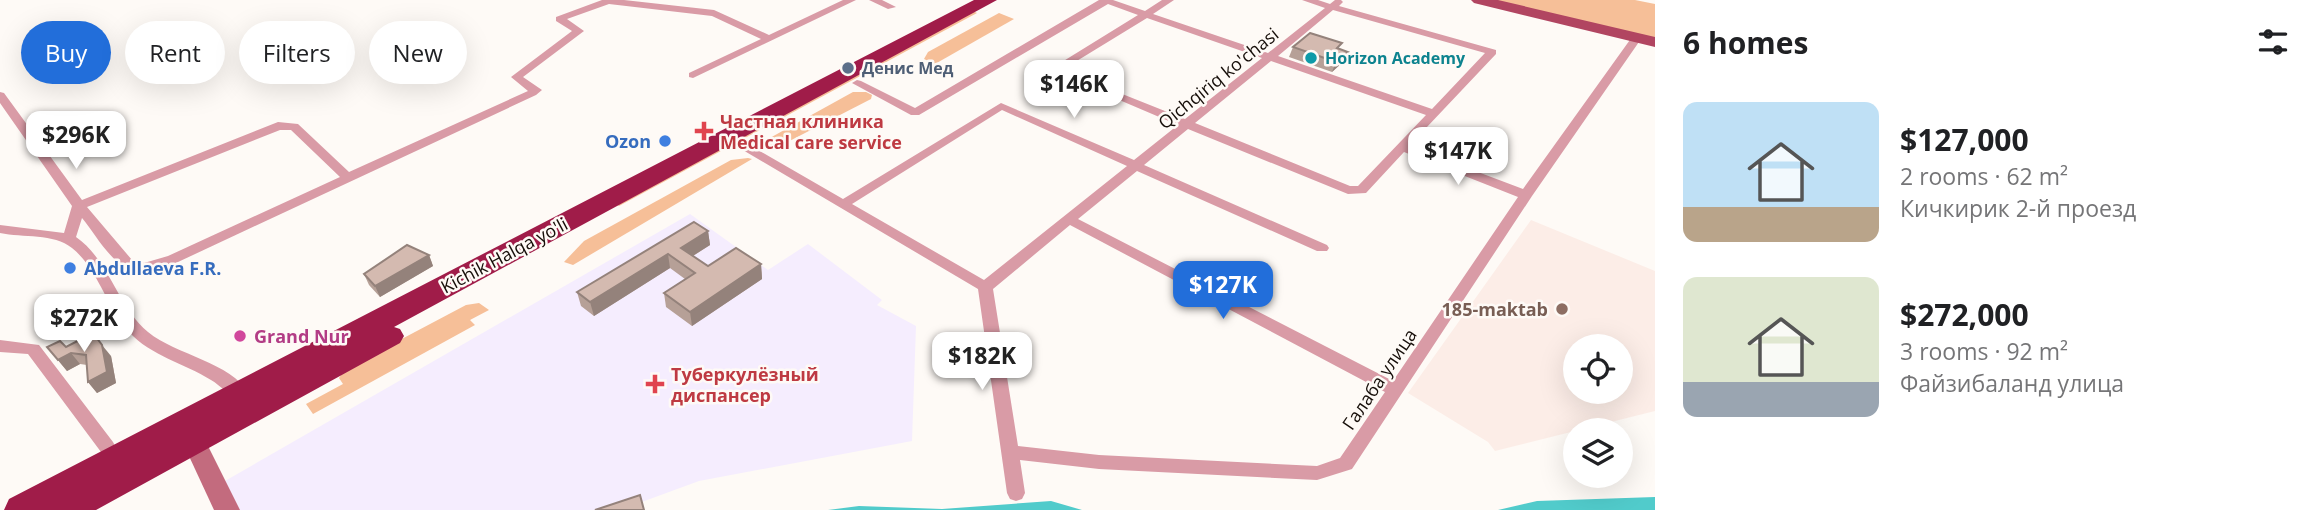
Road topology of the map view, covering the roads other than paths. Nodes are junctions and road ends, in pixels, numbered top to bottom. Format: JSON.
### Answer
{"nodes":[{"id":1,"x":850,"y":0,"type":"edge"},
{"id":2,"x":874,"y":0,"type":"edge"},
{"id":3,"x":1106,"y":0,"type":"edge"},
{"id":4,"x":1169,"y":0,"type":"edge"},
{"id":5,"x":1307,"y":0,"type":"edge"},
{"id":6,"x":1479,"y":0,"type":"edge"},
{"id":7,"x":1337,"y":3,"type":"edge"},
{"id":8,"x":990,"y":4,"type":"edge"},
{"id":9,"x":891,"y":7,"type":"dead end"},
{"id":10,"x":1146,"y":14,"type":"junction"},
{"id":11,"x":768,"y":38,"type":"junction"},
{"id":12,"x":1636,"y":38,"type":"junction"},
{"id":13,"x":1655,"y":42,"type":"edge"},
{"id":14,"x":1270,"y":58,"type":"junction"},
{"id":15,"x":693,"y":75,"type":"dead end"},
{"id":16,"x":857,"y":83,"type":"junction"},
{"id":17,"x":0,"y":95,"type":"edge"},
{"id":18,"x":1433,"y":113,"type":"junction"},
{"id":19,"x":1188,"y":124,"type":"junction"},
{"id":20,"x":742,"y":146,"type":"junction"},
{"id":21,"x":1401,"y":147,"type":"junction"},
{"id":22,"x":1136,"y":166,"type":"junction"},
{"id":23,"x":349,"y":180,"type":"junction"},
{"id":24,"x":1526,"y":195,"type":"junction"},
{"id":25,"x":844,"y":204,"type":"junction"},
{"id":26,"x":79,"y":206,"type":"junction"},
{"id":27,"x":602,"y":212,"type":"junction"},
{"id":28,"x":1068,"y":219,"type":"junction"},
{"id":29,"x":0,"y":229,"type":"edge"},
{"id":30,"x":69,"y":238,"type":"junction"},
{"id":31,"x":1322,"y":248,"type":"dead end"},
{"id":32,"x":985,"y":287,"type":"junction"},
{"id":33,"x":0,"y":346,"type":"edge"},
{"id":34,"x":1395,"y":390,"type":"junction"},
{"id":35,"x":241,"y":394,"type":"junction"},
{"id":36,"x":194,"y":441,"type":"junction"},
{"id":37,"x":1011,"y":452,"type":"junction"},
{"id":38,"x":114,"y":461,"type":"junction"},
{"id":39,"x":1016,"y":492,"type":"dead end"},
{"id":40,"x":21,"y":510,"type":"edge"},
{"id":41,"x":64,"y":510,"type":"edge"},
{"id":42,"x":227,"y":510,"type":"edge"}],
"edges":[{"from":1,"to":11,"type":"street"},
{"from":2,"to":9,"type":"street"},
{"from":3,"to":10,"type":"street"},
{"from":3,"to":16,"type":"street"},
{"from":4,"to":10,"type":"street"},
{"from":5,"to":7,"type":"street"},
{"from":6,"to":12,"type":"main road"},
{"from":7,"to":14,"type":"street","name":"Qichqiriq ko'chasi"},
{"from":7,"to":18,"type":"street"},
{"from":8,"to":16,"type":"highway","name":"Kichik Halqa yo'li"},
{"from":8,"to":27,"type":"highway","name":"Kichik Halqa yo'li"},
{"from":10,"to":14,"type":"street"},
{"from":10,"to":19,"type":"street"},
{"from":11,"to":15,"type":"street"},
{"from":11,"to":23,"type":"street"},
{"from":12,"to":13,"type":"main road"},
{"from":12,"to":24,"type":"street","name":"Галаба улица"},
{"from":14,"to":18,"type":"street"},
{"from":14,"to":19,"type":"street","name":"Qichqiriq ko'chasi"},
{"from":16,"to":20,"type":"highway","name":"Kichik Halqa yo'li"},
{"from":17,"to":26,"type":"street"},
{"from":18,"to":21,"type":"street"},
{"from":19,"to":21,"type":"street"},
{"from":19,"to":22,"type":"street","name":"Qichqiriq ko'chasi"},
{"from":20,"to":25,"type":"street"},
{"from":20,"to":27,"type":"highway","name":"Kichik Halqa yo'li"},
{"from":21,"to":24,"type":"street"},
{"from":22,"to":25,"type":"street"},
{"from":22,"to":28,"type":"street","name":"Qichqiriq ko'chasi"},
{"from":22,"to":31,"type":"street"},
{"from":23,"to":26,"type":"street"},
{"from":23,"to":26,"type":"street"},
{"from":24,"to":34,"type":"street","name":"Галаба улица"},
{"from":25,"to":32,"type":"street"},
{"from":26,"to":30,"type":"street"},
{"from":27,"to":35,"type":"highway","name":"Kichik Halqa yo'li"},
{"from":27,"to":36,"type":"highway","name":"Kichik Halqa yo'li"},
{"from":28,"to":32,"type":"street","name":"Qichqiriq ko'chasi"},
{"from":28,"to":34,"type":"street"},
{"from":29,"to":30,"type":"street"},
{"from":30,"to":35,"type":"street"},
{"from":32,"to":37,"type":"street"},
{"from":33,"to":38,"type":"street"},
{"from":34,"to":37,"type":"street","name":"Галаба улица"},
{"from":35,"to":38,"type":"highway","name":"Kichik Halqa yo'li"},
{"from":36,"to":41,"type":"highway","name":"Kichik Halqa yo'li"},
{"from":36,"to":42,"type":"street"},
{"from":37,"to":39,"type":"street"},
{"from":38,"to":40,"type":"highway","name":"Kichik Halqa yo'li"}]}
